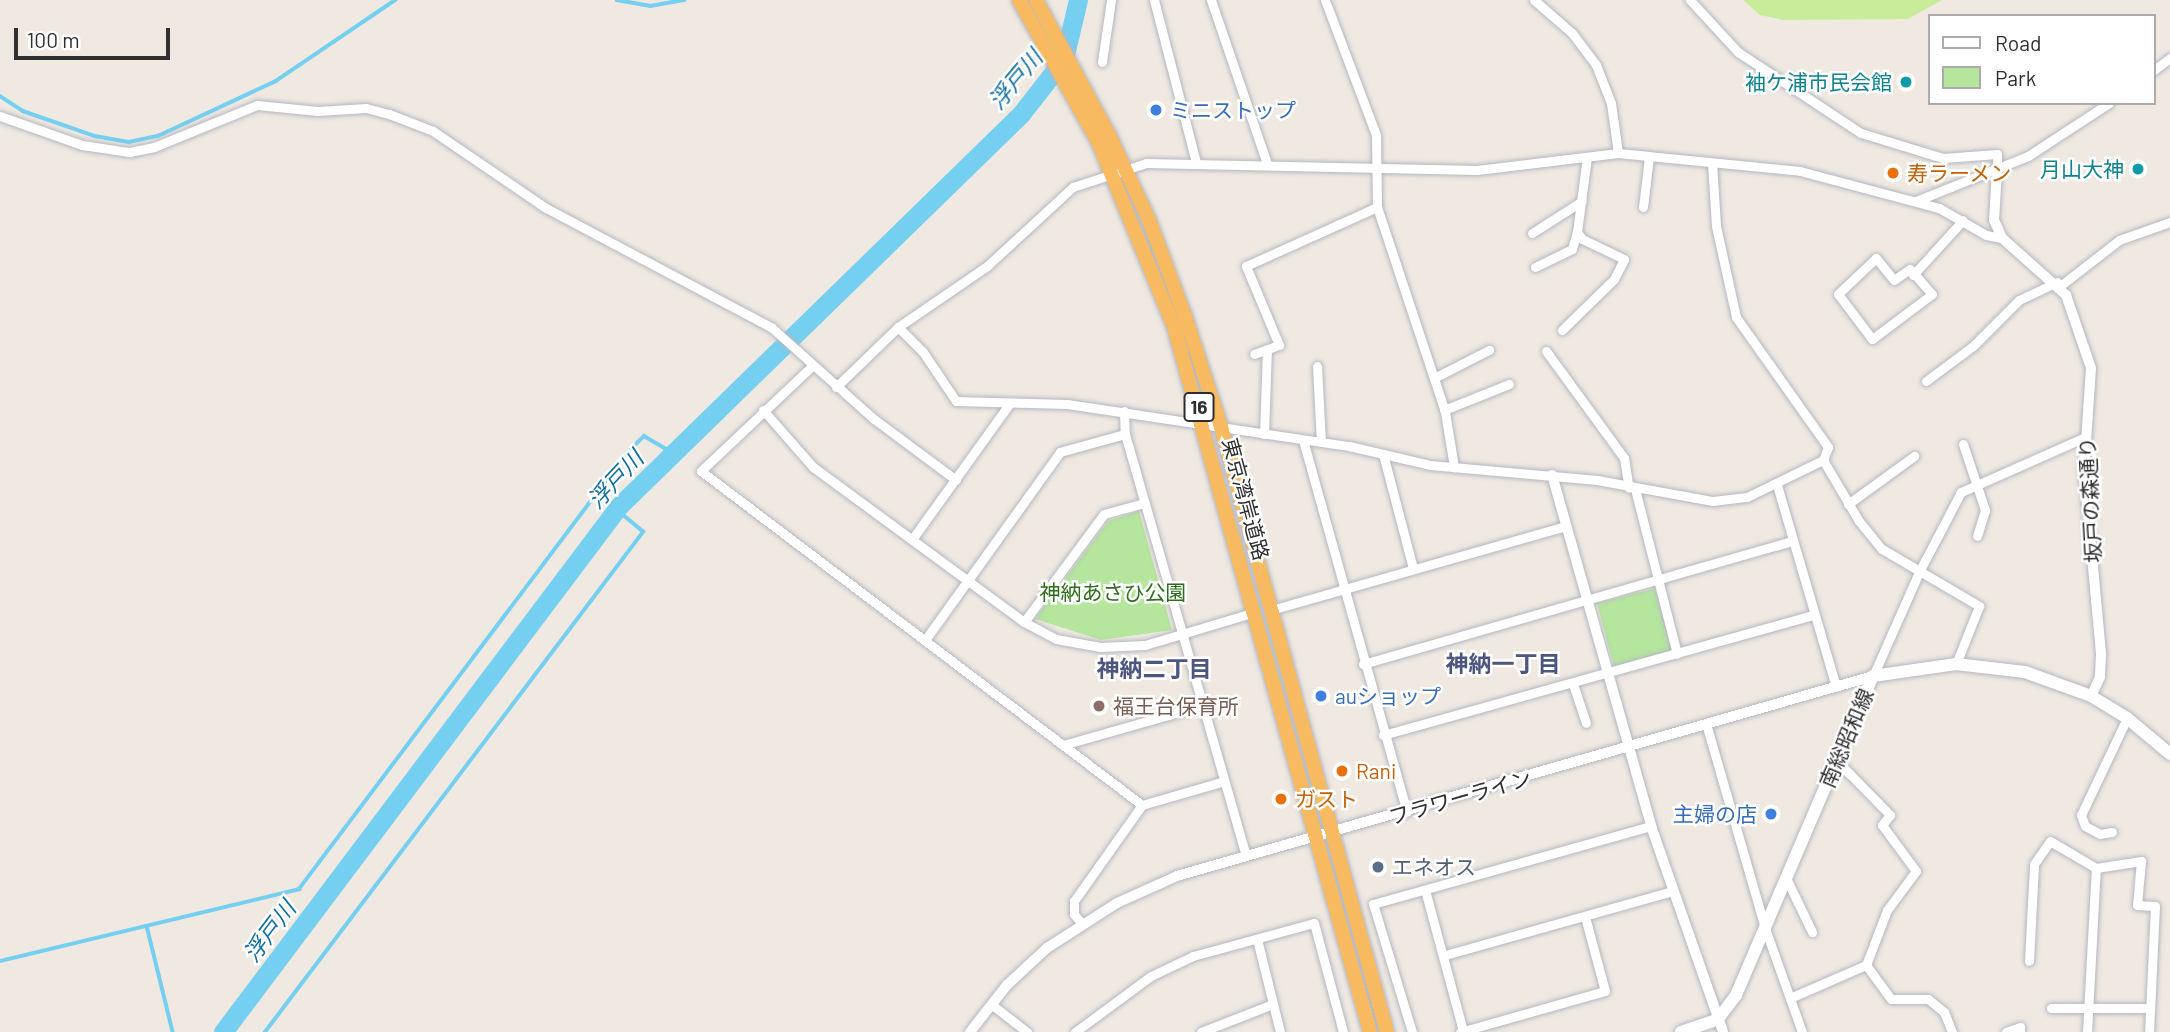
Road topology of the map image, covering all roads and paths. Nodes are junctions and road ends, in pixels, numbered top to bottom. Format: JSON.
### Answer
{"nodes":[{"id":1,"x":1019,"y":0,"type":"edge"},
{"id":2,"x":1036,"y":0,"type":"edge"},
{"id":3,"x":1111,"y":0,"type":"edge"},
{"id":4,"x":1154,"y":0,"type":"edge"},
{"id":5,"x":1212,"y":0,"type":"edge"},
{"id":6,"x":1325,"y":0,"type":"edge"},
{"id":7,"x":1534,"y":0,"type":"edge"},
{"id":8,"x":1690,"y":0,"type":"edge"},
{"id":9,"x":1102,"y":62,"type":"dead end"},
{"id":10,"x":2106,"y":105,"type":"edge"},
{"id":11,"x":0,"y":116,"type":"edge"},
{"id":12,"x":1618,"y":153,"type":"junction"},
{"id":13,"x":1587,"y":157,"type":"junction"},
{"id":14,"x":1649,"y":157,"type":"junction"},
{"id":15,"x":1196,"y":162,"type":"junction"},
{"id":16,"x":1712,"y":163,"type":"junction"},
{"id":17,"x":1267,"y":164,"type":"junction"},
{"id":18,"x":1118,"y":169,"type":"junction"},
{"id":19,"x":1376,"y":169,"type":"junction"},
{"id":20,"x":1997,"y":170,"type":"junction"},
{"id":21,"x":1582,"y":201,"type":"junction"},
{"id":22,"x":1916,"y":201,"type":"junction"},
{"id":23,"x":1643,"y":207,"type":"dead end"},
{"id":24,"x":1377,"y":208,"type":"junction"},
{"id":25,"x":1963,"y":220,"type":"junction"},
{"id":26,"x":2170,"y":222,"type":"edge"},
{"id":27,"x":1577,"y":232,"type":"junction"},
{"id":28,"x":1532,"y":233,"type":"dead end"},
{"id":29,"x":2002,"y":238,"type":"junction"},
{"id":30,"x":1535,"y":267,"type":"dead end"},
{"id":31,"x":1913,"y":275,"type":"junction"},
{"id":32,"x":2059,"y":284,"type":"junction"},
{"id":33,"x":898,"y":327,"type":"junction"},
{"id":34,"x":1562,"y":330,"type":"dead end"},
{"id":35,"x":1266,"y":349,"type":"junction"},
{"id":36,"x":1489,"y":351,"type":"dead end"},
{"id":37,"x":1546,"y":351,"type":"dead end"},
{"id":38,"x":1254,"y":354,"type":"dead end"},
{"id":39,"x":810,"y":362,"type":"junction"},
{"id":40,"x":1317,"y":366,"type":"dead end"},
{"id":41,"x":1434,"y":377,"type":"junction"},
{"id":42,"x":1926,"y":381,"type":"dead end"},
{"id":43,"x":1509,"y":384,"type":"dead end"},
{"id":44,"x":836,"y":387,"type":"junction"},
{"id":45,"x":1010,"y":403,"type":"junction"},
{"id":46,"x":763,"y":410,"type":"junction"},
{"id":47,"x":1444,"y":410,"type":"junction"},
{"id":48,"x":1124,"y":411,"type":"junction"},
{"id":49,"x":1205,"y":425,"type":"junction"},
{"id":50,"x":1221,"y":427,"type":"junction"},
{"id":51,"x":1125,"y":434,"type":"junction"},
{"id":52,"x":1264,"y":434,"type":"junction"},
{"id":53,"x":2083,"y":438,"type":"junction"},
{"id":54,"x":1303,"y":440,"type":"junction"},
{"id":55,"x":1321,"y":442,"type":"junction"},
{"id":56,"x":1963,"y":444,"type":"dead end"},
{"id":57,"x":1383,"y":454,"type":"junction"},
{"id":58,"x":1914,"y":456,"type":"dead end"},
{"id":59,"x":1823,"y":460,"type":"junction"},
{"id":60,"x":1454,"y":467,"type":"junction"},
{"id":61,"x":1552,"y":475,"type":"junction"},
{"id":62,"x":956,"y":480,"type":"junction"},
{"id":63,"x":1977,"y":482,"type":"junction"},
{"id":64,"x":1777,"y":485,"type":"junction"},
{"id":65,"x":1632,"y":488,"type":"junction"},
{"id":66,"x":1144,"y":503,"type":"junction"},
{"id":67,"x":1848,"y":504,"type":"junction"},
{"id":68,"x":1566,"y":526,"type":"junction"},
{"id":69,"x":1977,"y":536,"type":"dead end"},
{"id":70,"x":913,"y":538,"type":"junction"},
{"id":71,"x":1791,"y":541,"type":"junction"},
{"id":72,"x":1413,"y":568,"type":"junction"},
{"id":73,"x":1920,"y":570,"type":"junction"},
{"id":74,"x":1659,"y":580,"type":"junction"},
{"id":75,"x":969,"y":582,"type":"junction"},
{"id":76,"x":1343,"y":588,"type":"junction"},
{"id":77,"x":1588,"y":601,"type":"junction"},
{"id":78,"x":1271,"y":610,"type":"junction"},
{"id":79,"x":1255,"y":612,"type":"junction"},
{"id":80,"x":1813,"y":615,"type":"junction"},
{"id":81,"x":1024,"y":622,"type":"junction"},
{"id":82,"x":1181,"y":636,"type":"junction"},
{"id":83,"x":925,"y":640,"type":"junction"},
{"id":84,"x":1677,"y":654,"type":"junction"},
{"id":85,"x":1363,"y":664,"type":"junction"},
{"id":86,"x":1956,"y":664,"type":"junction"},
{"id":87,"x":1609,"y":675,"type":"junction"},
{"id":88,"x":1873,"y":676,"type":"junction"},
{"id":89,"x":1573,"y":684,"type":"junction"},
{"id":90,"x":1836,"y":687,"type":"junction"},
{"id":91,"x":2091,"y":696,"type":"junction"},
{"id":92,"x":1200,"y":706,"type":"junction"},
{"id":93,"x":2127,"y":718,"type":"junction"},
{"id":94,"x":1586,"y":723,"type":"dead end"},
{"id":95,"x":1707,"y":726,"type":"junction"},
{"id":96,"x":1383,"y":735,"type":"junction"},
{"id":97,"x":1063,"y":745,"type":"junction"},
{"id":98,"x":1629,"y":749,"type":"junction"},
{"id":99,"x":2170,"y":754,"type":"edge"},
{"id":100,"x":1836,"y":760,"type":"junction"},
{"id":101,"x":1221,"y":782,"type":"junction"},
{"id":102,"x":1142,"y":805,"type":"junction"},
{"id":103,"x":1407,"y":812,"type":"junction"},
{"id":104,"x":1651,"y":826,"type":"junction"},
{"id":105,"x":2112,"y":832,"type":"dead end"},
{"id":106,"x":1332,"y":833,"type":"junction"},
{"id":107,"x":1316,"y":838,"type":"junction"},
{"id":108,"x":1246,"y":856,"type":"junction"},
{"id":109,"x":2096,"y":868,"type":"junction"},
{"id":110,"x":1787,"y":880,"type":"junction"},
{"id":111,"x":1425,"y":890,"type":"junction"},
{"id":112,"x":1673,"y":891,"type":"junction"},
{"id":113,"x":1585,"y":917,"type":"junction"},
{"id":114,"x":1082,"y":924,"type":"junction"},
{"id":115,"x":1766,"y":931,"type":"junction"},
{"id":116,"x":1812,"y":932,"type":"dead end"},
{"id":117,"x":1257,"y":939,"type":"junction"},
{"id":118,"x":1445,"y":955,"type":"junction"},
{"id":119,"x":2029,"y":961,"type":"dead end"},
{"id":120,"x":1866,"y":965,"type":"junction"},
{"id":121,"x":1790,"y":998,"type":"junction"},
{"id":122,"x":991,"y":1004,"type":"junction"},
{"id":123,"x":1273,"y":1004,"type":"junction"},
{"id":124,"x":2051,"y":1008,"type":"dead end"},
{"id":125,"x":2150,"y":1008,"type":"junction"},
{"id":126,"x":2088,"y":1010,"type":"junction"},
{"id":127,"x":1718,"y":1019,"type":"junction"},
{"id":128,"x":970,"y":1032,"type":"edge"},
{"id":129,"x":1027,"y":1032,"type":"edge"},
{"id":130,"x":1075,"y":1032,"type":"edge"},
{"id":131,"x":1200,"y":1032,"type":"edge"},
{"id":132,"x":1280,"y":1032,"type":"edge"},
{"id":133,"x":1343,"y":1032,"type":"edge"},
{"id":134,"x":1370,"y":1032,"type":"edge"},
{"id":135,"x":1387,"y":1032,"type":"edge"},
{"id":136,"x":1412,"y":1032,"type":"edge"},
{"id":137,"x":1462,"y":1032,"type":"edge"},
{"id":138,"x":1681,"y":1032,"type":"edge"},
{"id":139,"x":1723,"y":1032,"type":"edge"},
{"id":140,"x":1802,"y":1032,"type":"edge"},
{"id":141,"x":1952,"y":1032,"type":"edge"},
{"id":142,"x":2006,"y":1032,"type":"edge"},
{"id":143,"x":2020,"y":1032,"type":"edge"},
{"id":144,"x":2087,"y":1032,"type":"edge"},
{"id":145,"x":2149,"y":1032,"type":"edge"}],
"edges":[{"from":1,"to":18,"type":"highway","name":"東京湾岸道路","number":"16"},
{"from":2,"to":18,"type":"highway","name":"東京湾岸道路","number":"16"},
{"from":3,"to":9,"type":"street"},
{"from":4,"to":15,"type":"street"},
{"from":5,"to":17,"type":"street"},
{"from":6,"to":19,"type":"street"},
{"from":7,"to":12,"type":"street"},
{"from":8,"to":20,"type":"street"},
{"from":10,"to":20,"type":"street"},
{"from":11,"to":39,"type":"street"},
{"from":12,"to":13,"type":"street"},
{"from":12,"to":14,"type":"street"},
{"from":13,"to":19,"type":"street"},
{"from":13,"to":21,"type":"street"},
{"from":14,"to":16,"type":"street"},
{"from":14,"to":23,"type":"street"},
{"from":15,"to":17,"type":"street"},
{"from":15,"to":18,"type":"street"},
{"from":16,"to":22,"type":"street"},
{"from":16,"to":59,"type":"street"},
{"from":17,"to":19,"type":"street"},
{"from":18,"to":33,"type":"street"},
{"from":18,"to":49,"type":"highway","name":"東京湾岸道路","number":"16"},
{"from":18,"to":50,"type":"highway","name":"東京湾岸道路","number":"16"},
{"from":19,"to":24,"type":"street"},
{"from":20,"to":22,"type":"street"},
{"from":20,"to":29,"type":"street"},
{"from":21,"to":27,"type":"street"},
{"from":21,"to":28,"type":"street"},
{"from":22,"to":25,"type":"street"},
{"from":24,"to":35,"type":"street"},
{"from":24,"to":41,"type":"street"},
{"from":25,"to":29,"type":"street"},
{"from":25,"to":31,"type":"street"},
{"from":26,"to":32,"type":"street"},
{"from":27,"to":30,"type":"street"},
{"from":27,"to":34,"type":"street"},
{"from":29,"to":32,"type":"street","name":"坂戸の森通り"},
{"from":31,"to":31,"type":"street"},
{"from":32,"to":42,"type":"street"},
{"from":32,"to":53,"type":"street","name":"坂戸の森通り"},
{"from":33,"to":44,"type":"street"},
{"from":33,"to":45,"type":"street"},
{"from":35,"to":38,"type":"street"},
{"from":35,"to":52,"type":"street"},
{"from":36,"to":41,"type":"street"},
{"from":37,"to":65,"type":"street"},
{"from":39,"to":44,"type":"street"},
{"from":39,"to":46,"type":"street"},
{"from":40,"to":55,"type":"street"},
{"from":41,"to":47,"type":"street"},
{"from":43,"to":47,"type":"street"},
{"from":44,"to":62,"type":"street"},
{"from":45,"to":48,"type":"street"},
{"from":45,"to":62,"type":"street"},
{"from":46,"to":70,"type":"street"},
{"from":46,"to":83,"type":"street"},
{"from":47,"to":60,"type":"street"},
{"from":48,"to":49,"type":"street"},
{"from":48,"to":51,"type":"street"},
{"from":49,"to":50,"type":"street"},
{"from":49,"to":79,"type":"highway","name":"東京湾岸道路","number":"16"},
{"from":50,"to":52,"type":"street"},
{"from":50,"to":78,"type":"highway","name":"東京湾岸道路","number":"16"},
{"from":51,"to":66,"type":"street"},
{"from":51,"to":75,"type":"street"},
{"from":52,"to":54,"type":"street"},
{"from":53,"to":63,"type":"street"},
{"from":53,"to":91,"type":"street","name":"坂戸の森通り"},
{"from":54,"to":55,"type":"street"},
{"from":54,"to":76,"type":"street"},
{"from":55,"to":57,"type":"street"},
{"from":56,"to":63,"type":"street"},
{"from":57,"to":60,"type":"street"},
{"from":57,"to":72,"type":"street"},
{"from":58,"to":67,"type":"street"},
{"from":59,"to":64,"type":"street"},
{"from":59,"to":67,"type":"street"},
{"from":60,"to":61,"type":"street"},
{"from":61,"to":65,"type":"street"},
{"from":61,"to":68,"type":"street"},
{"from":62,"to":70,"type":"street"},
{"from":63,"to":69,"type":"street"},
{"from":63,"to":73,"type":"street"},
{"from":64,"to":65,"type":"street"},
{"from":64,"to":71,"type":"street"},
{"from":65,"to":74,"type":"street"},
{"from":66,"to":81,"type":"street"},
{"from":66,"to":82,"type":"street"},
{"from":67,"to":73,"type":"street"},
{"from":68,"to":72,"type":"street"},
{"from":68,"to":77,"type":"street"},
{"from":70,"to":75,"type":"street"},
{"from":71,"to":74,"type":"street"},
{"from":71,"to":80,"type":"street"},
{"from":72,"to":76,"type":"street"},
{"from":73,"to":86,"type":"street"},
{"from":73,"to":88,"type":"street"},
{"from":74,"to":77,"type":"street"},
{"from":74,"to":84,"type":"street"},
{"from":75,"to":81,"type":"street"},
{"from":75,"to":83,"type":"street"},
{"from":76,"to":78,"type":"street"},
{"from":76,"to":85,"type":"street"},
{"from":77,"to":85,"type":"street"},
{"from":77,"to":87,"type":"street"},
{"from":78,"to":106,"type":"highway","name":"東京湾岸道路","number":"16"},
{"from":79,"to":82,"type":"street"},
{"from":79,"to":107,"type":"highway","name":"東京湾岸道路","number":"16"},
{"from":80,"to":84,"type":"street"},
{"from":80,"to":90,"type":"street"},
{"from":81,"to":82,"type":"street"},
{"from":82,"to":92,"type":"street"},
{"from":83,"to":97,"type":"street"},
{"from":84,"to":87,"type":"street"},
{"from":85,"to":96,"type":"street"},
{"from":86,"to":88,"type":"main road","name":"南総昭和線"},
{"from":86,"to":91,"type":"main road","name":"南総昭和線"},
{"from":87,"to":89,"type":"street"},
{"from":87,"to":98,"type":"street"},
{"from":88,"to":90,"type":"street","name":"フラワーライン"},
{"from":88,"to":100,"type":"main road","name":"南総昭和線"},
{"from":89,"to":94,"type":"street"},
{"from":89,"to":96,"type":"street"},
{"from":90,"to":95,"type":"street","name":"フラワーライン"},
{"from":91,"to":93,"type":"main road","name":"南総昭和線"},
{"from":92,"to":97,"type":"street"},
{"from":92,"to":101,"type":"street"},
{"from":93,"to":99,"type":"main road","name":"南総昭和線"},
{"from":93,"to":105,"type":"street"},
{"from":95,"to":98,"type":"street","name":"フラワーライン"},
{"from":95,"to":115,"type":"street"},
{"from":96,"to":103,"type":"street"},
{"from":97,"to":102,"type":"street"},
{"from":98,"to":103,"type":"street","name":"フラワーライン"},
{"from":98,"to":104,"type":"street"},
{"from":100,"to":110,"type":"main road","name":"南総昭和線"},
{"from":100,"to":120,"type":"street"},
{"from":101,"to":102,"type":"street"},
{"from":101,"to":108,"type":"street"},
{"from":102,"to":114,"type":"street"},
{"from":103,"to":106,"type":"street","name":"フラワーライン"},
{"from":104,"to":111,"type":"street"},
{"from":104,"to":112,"type":"street"},
{"from":106,"to":107,"type":"street","name":"フラワーライン"},
{"from":106,"to":135,"type":"highway","name":"東京湾岸道路","number":"16"},
{"from":107,"to":108,"type":"street","name":"フラワーライン"},
{"from":107,"to":134,"type":"highway","name":"東京湾岸道路","number":"16"},
{"from":108,"to":114,"type":"street","name":"フラワーライン"},
{"from":109,"to":119,"type":"street"},
{"from":109,"to":125,"type":"street"},
{"from":109,"to":126,"type":"street"},
{"from":110,"to":115,"type":"main road","name":"南総昭和線"},
{"from":110,"to":116,"type":"street"},
{"from":111,"to":118,"type":"street"},
{"from":111,"to":136,"type":"street"},
{"from":112,"to":113,"type":"street"},
{"from":112,"to":127,"type":"street"},
{"from":113,"to":118,"type":"street"},
{"from":113,"to":137,"type":"street"},
{"from":114,"to":122,"type":"street","name":"フラワーライン"},
{"from":115,"to":121,"type":"street"},
{"from":115,"to":127,"type":"main road","name":"南総昭和線"},
{"from":117,"to":123,"type":"street"},
{"from":117,"to":130,"type":"street"},
{"from":117,"to":133,"type":"street"},
{"from":118,"to":137,"type":"street"},
{"from":120,"to":121,"type":"street"},
{"from":120,"to":141,"type":"street"},
{"from":121,"to":140,"type":"street"},
{"from":122,"to":128,"type":"street","name":"フラワーライン"},
{"from":122,"to":129,"type":"street"},
{"from":123,"to":131,"type":"street"},
{"from":123,"to":132,"type":"street"},
{"from":124,"to":126,"type":"street"},
{"from":125,"to":126,"type":"street"},
{"from":125,"to":145,"type":"street"},
{"from":126,"to":144,"type":"street"},
{"from":127,"to":138,"type":"main road"},
{"from":127,"to":139,"type":"street"},
{"from":142,"to":143,"type":"street"}]}
